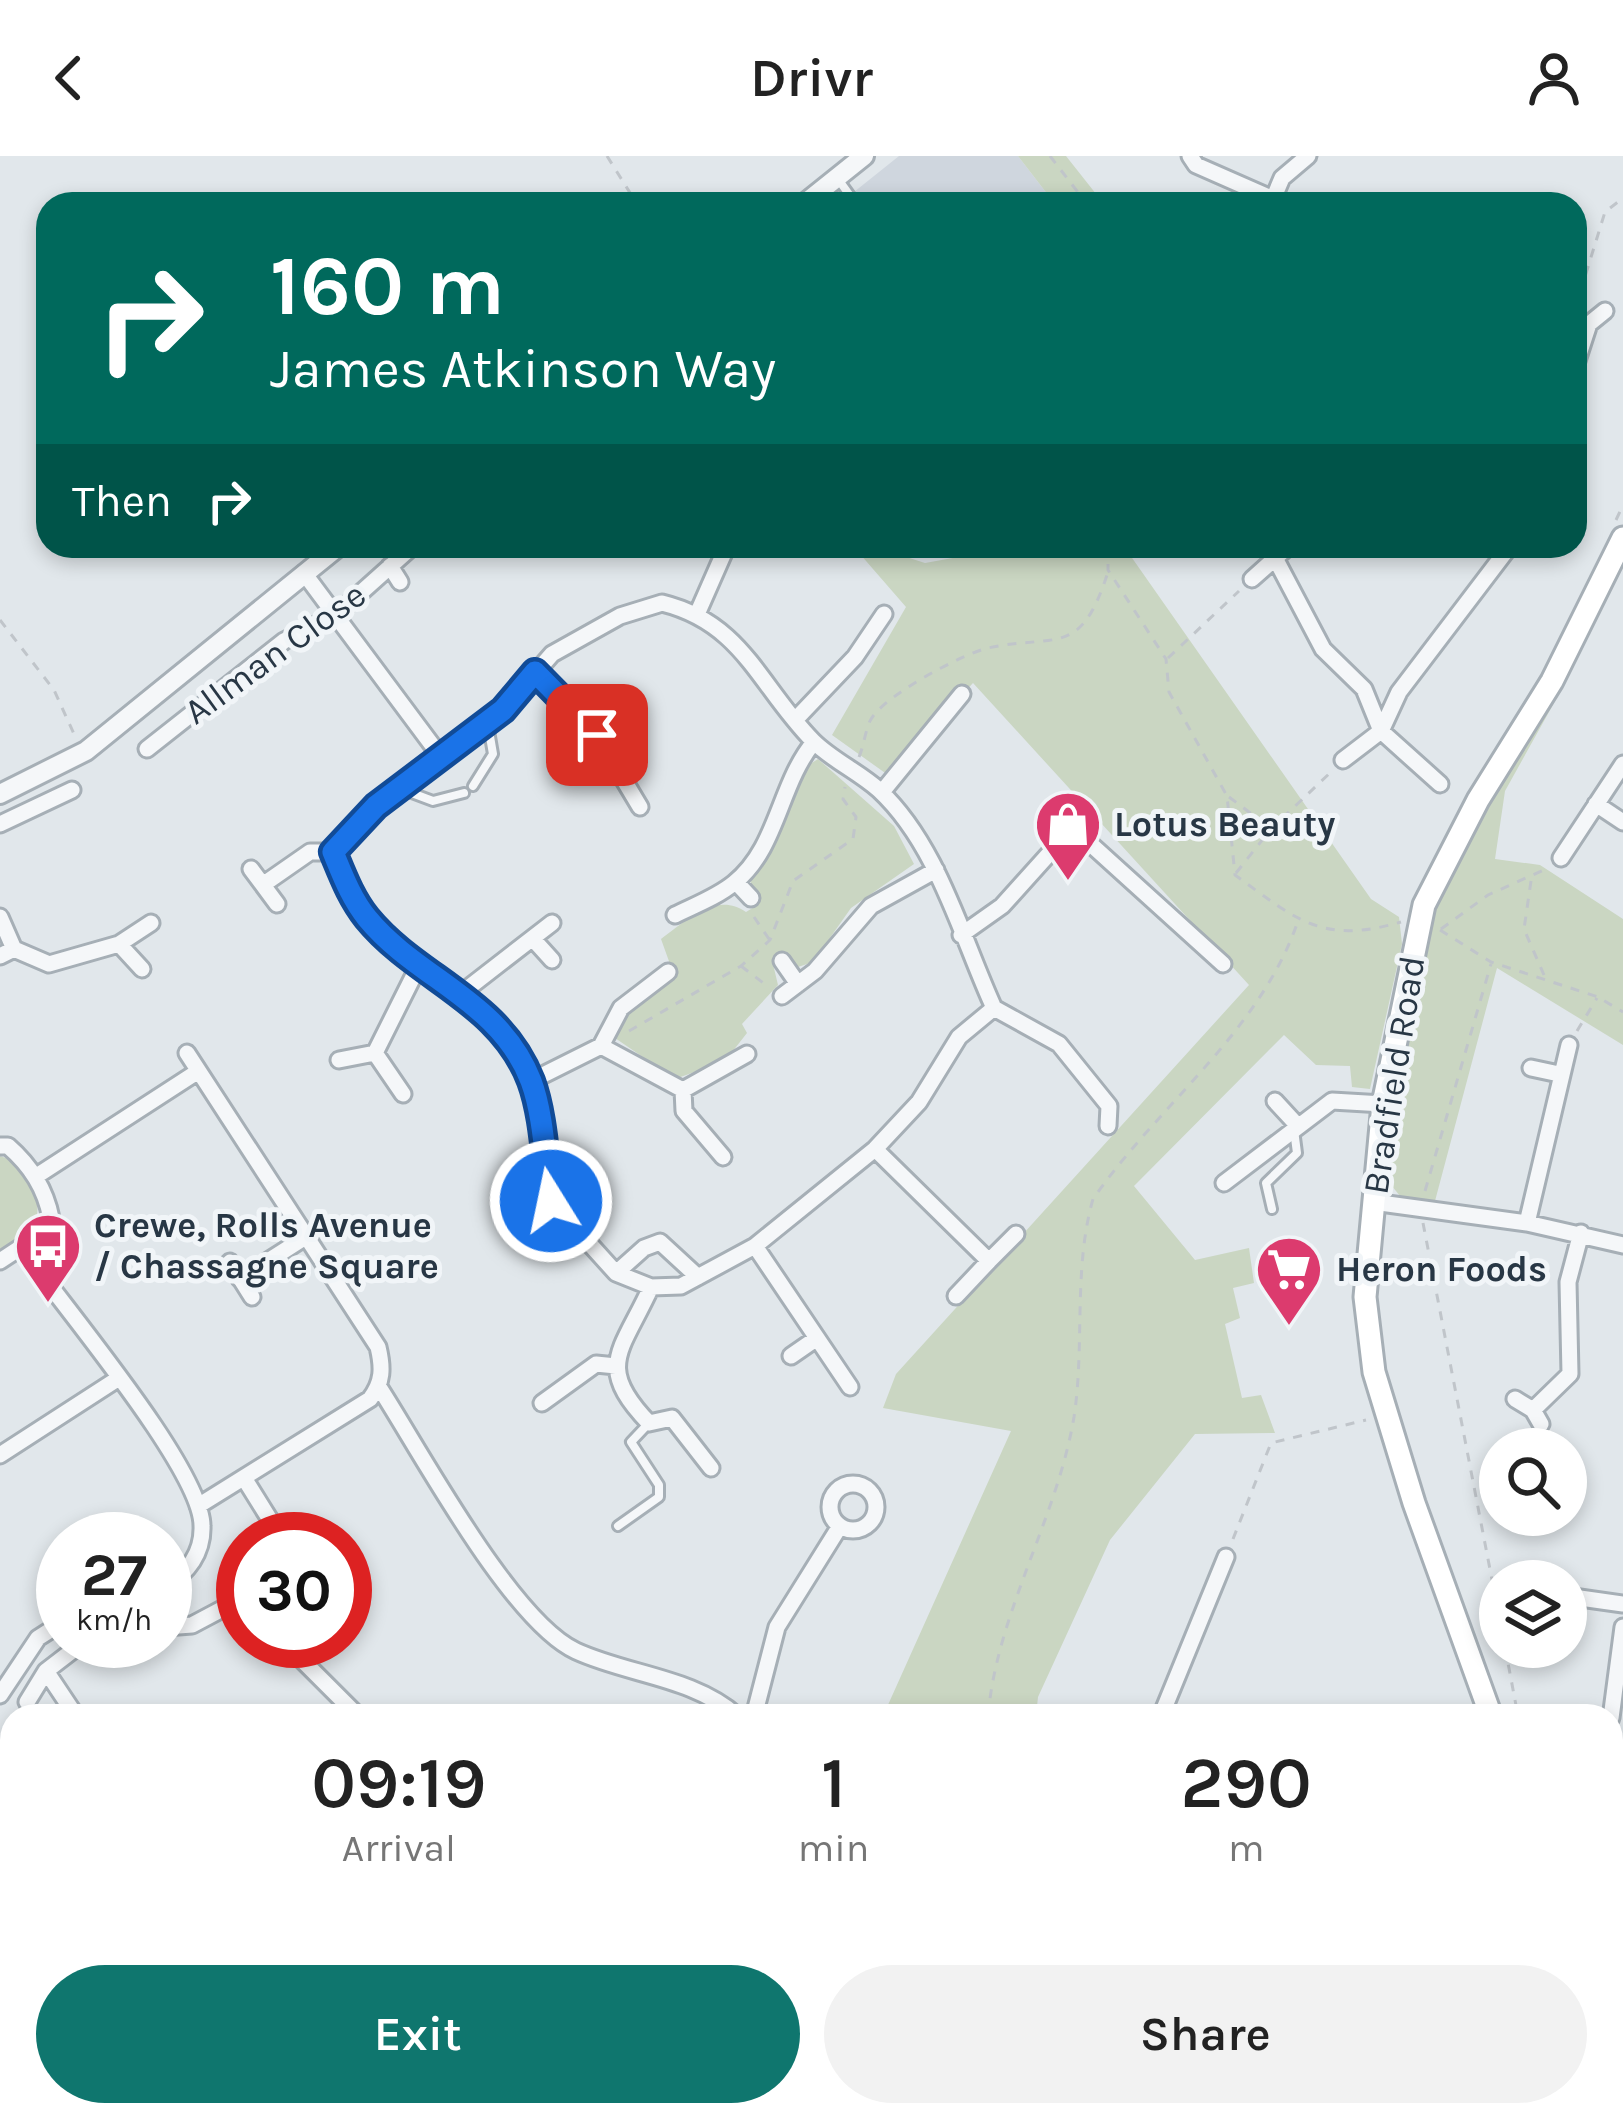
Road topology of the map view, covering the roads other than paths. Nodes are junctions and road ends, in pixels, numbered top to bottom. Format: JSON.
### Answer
{"nodes":[{"id":1,"x":863,"y":156,"type":"edge"},
{"id":2,"x":1190,"y":156,"type":"edge"},
{"id":3,"x":1308,"y":156,"type":"edge"},
{"id":4,"x":837,"y":178,"type":"junction"},
{"id":5,"x":819,"y":192,"type":"edge"},
{"id":6,"x":847,"y":192,"type":"edge"},
{"id":7,"x":1252,"y":192,"type":"edge"},
{"id":8,"x":1275,"y":192,"type":"edge"},
{"id":9,"x":1605,"y":311,"type":"dead end"},
{"id":10,"x":1587,"y":315,"type":"edge"},
{"id":11,"x":1623,"y":538,"type":"edge"},
{"id":12,"x":323,"y":558,"type":"edge"},
{"id":13,"x":398,"y":558,"type":"edge"},
{"id":14,"x":722,"y":558,"type":"edge"},
{"id":15,"x":1275,"y":558,"type":"joint"},
{"id":16,"x":1501,"y":558,"type":"edge"},
{"id":17,"x":389,"y":566,"type":"junction"},
{"id":18,"x":304,"y":572,"type":"junction"},
{"id":19,"x":1252,"y":579,"type":"road end"},
{"id":20,"x":400,"y":581,"type":"dead end"},
{"id":21,"x":698,"y":612,"type":"junction"},
{"id":22,"x":338,"y":614,"type":"junction"},
{"id":23,"x":884,"y":614,"type":"dead end"},
{"id":24,"x":535,"y":672,"type":"junction"},
{"id":25,"x":962,"y":694,"type":"dead end"},
{"id":26,"x":796,"y":718,"type":"junction"},
{"id":27,"x":488,"y":723,"type":"junction"},
{"id":28,"x":1381,"y":731,"type":"junction"},
{"id":29,"x":814,"y":742,"type":"junction"},
{"id":30,"x":158,"y":746,"type":"dead end"},
{"id":31,"x":441,"y":758,"type":"junction"},
{"id":32,"x":1343,"y":760,"type":"road end"},
{"id":33,"x":1623,"y":764,"type":"edge"},
{"id":34,"x":1440,"y":784,"type":"dead end"},
{"id":35,"x":399,"y":788,"type":"junction"},
{"id":36,"x":72,"y":790,"type":"dead end"},
{"id":37,"x":882,"y":792,"type":"junction"},
{"id":38,"x":0,"y":794,"type":"edge"},
{"id":39,"x":1596,"y":804,"type":"junction"},
{"id":40,"x":640,"y":807,"type":"dead end"},
{"id":41,"x":1623,"y":822,"type":"edge"},
{"id":42,"x":0,"y":824,"type":"edge"},
{"id":43,"x":333,"y":852,"type":"junction"},
{"id":44,"x":1562,"y":858,"type":"road end"},
{"id":45,"x":251,"y":869,"type":"dead end"},
{"id":46,"x":936,"y":870,"type":"junction"},
{"id":47,"x":736,"y":882,"type":"junction"},
{"id":48,"x":264,"y":884,"type":"junction"},
{"id":49,"x":751,"y":898,"type":"road end"},
{"id":50,"x":277,"y":904,"type":"dead end"},
{"id":51,"x":675,"y":915,"type":"dead end"},
{"id":52,"x":0,"y":917,"type":"edge"},
{"id":53,"x":151,"y":923,"type":"dead end"},
{"id":54,"x":552,"y":923,"type":"dead end"},
{"id":55,"x":961,"y":935,"type":"junction"},
{"id":56,"x":533,"y":939,"type":"junction"},
{"id":57,"x":119,"y":944,"type":"junction"},
{"id":58,"x":7,"y":953,"type":"edge"},
{"id":59,"x":552,"y":960,"type":"dead end"},
{"id":60,"x":782,"y":961,"type":"dead end"},
{"id":61,"x":1223,"y":964,"type":"dead end"},
{"id":62,"x":418,"y":967,"type":"junction"},
{"id":63,"x":142,"y":969,"type":"dead end"},
{"id":64,"x":668,"y":972,"type":"dead end"},
{"id":65,"x":798,"y":984,"type":"junction"},
{"id":66,"x":463,"y":992,"type":"junction"},
{"id":67,"x":782,"y":996,"type":"road end"},
{"id":68,"x":994,"y":1008,"type":"junction"},
{"id":69,"x":1569,"y":1045,"type":"road end"},
{"id":70,"x":602,"y":1046,"type":"junction"},
{"id":71,"x":187,"y":1053,"type":"dead end"},
{"id":72,"x":375,"y":1053,"type":"junction"},
{"id":73,"x":747,"y":1054,"type":"dead end"},
{"id":74,"x":339,"y":1060,"type":"dead end"},
{"id":75,"x":1531,"y":1068,"type":"dead end"},
{"id":76,"x":197,"y":1072,"type":"junction"},
{"id":77,"x":1559,"y":1073,"type":"junction"},
{"id":78,"x":531,"y":1081,"type":"junction"},
{"id":79,"x":683,"y":1090,"type":"junction"},
{"id":80,"x":403,"y":1094,"type":"dead end"},
{"id":81,"x":1275,"y":1101,"type":"dead end"},
{"id":82,"x":1383,"y":1104,"type":"junction"},
{"id":83,"x":1108,"y":1126,"type":"dead end"},
{"id":84,"x":1296,"y":1127,"type":"junction"},
{"id":85,"x":0,"y":1146,"type":"edge"},
{"id":86,"x":875,"y":1149,"type":"junction"},
{"id":87,"x":723,"y":1157,"type":"dead end"},
{"id":88,"x":35,"y":1177,"type":"junction"},
{"id":89,"x":1224,"y":1183,"type":"dead end"},
{"id":90,"x":551,"y":1201,"type":"junction"},
{"id":91,"x":1373,"y":1202,"type":"junction"},
{"id":92,"x":505,"y":1203,"type":"dead end"},
{"id":93,"x":1272,"y":1209,"type":"dead end"},
{"id":94,"x":1527,"y":1223,"type":"junction"},
{"id":95,"x":1581,"y":1233,"type":"junction"},
{"id":96,"x":1016,"y":1234,"type":"dead end"},
{"id":97,"x":304,"y":1238,"type":"junction"},
{"id":98,"x":1623,"y":1245,"type":"edge"},
{"id":99,"x":755,"y":1246,"type":"junction"},
{"id":100,"x":22,"y":1248,"type":"junction"},
{"id":101,"x":0,"y":1261,"type":"edge"},
{"id":102,"x":989,"y":1261,"type":"junction"},
{"id":103,"x":230,"y":1262,"type":"dead end"},
{"id":104,"x":616,"y":1273,"type":"junction"},
{"id":105,"x":698,"y":1277,"type":"junction"},
{"id":106,"x":240,"y":1279,"type":"junction"},
{"id":107,"x":651,"y":1287,"type":"junction"},
{"id":108,"x":956,"y":1295,"type":"dead end"},
{"id":109,"x":252,"y":1297,"type":"dead end"},
{"id":110,"x":817,"y":1338,"type":"junction"},
{"id":111,"x":791,"y":1355,"type":"dead end"},
{"id":112,"x":616,"y":1366,"type":"junction"},
{"id":113,"x":119,"y":1378,"type":"junction"},
{"id":114,"x":379,"y":1387,"type":"junction"},
{"id":115,"x":850,"y":1387,"type":"dead end"},
{"id":116,"x":1515,"y":1399,"type":"dead end"},
{"id":117,"x":542,"y":1403,"type":"dead end"},
{"id":118,"x":649,"y":1423,"type":"junction"},
{"id":119,"x":0,"y":1455,"type":"edge"},
{"id":120,"x":711,"y":1468,"type":"dead end"},
{"id":121,"x":244,"y":1478,"type":"junction"},
{"id":122,"x":198,"y":1506,"type":"junction"},
{"id":123,"x":265,"y":1512,"type":"edge"},
{"id":124,"x":618,"y":1526,"type":"dead end"},
{"id":125,"x":840,"y":1526,"type":"dead end"},
{"id":126,"x":1226,"y":1557,"type":"road end"},
{"id":127,"x":192,"y":1563,"type":"edge"},
{"id":128,"x":1587,"y":1599,"type":"edge"},
{"id":129,"x":1623,"y":1604,"type":"edge"},
{"id":130,"x":1623,"y":1627,"type":"edge"},
{"id":131,"x":36,"y":1642,"type":"edge"},
{"id":132,"x":50,"y":1668,"type":"edge"},
{"id":133,"x":310,"y":1668,"type":"edge"},
{"id":134,"x":46,"y":1671,"type":"junction"},
{"id":135,"x":0,"y":1695,"type":"edge"},
{"id":136,"x":27,"y":1702,"type":"dead end"},
{"id":137,"x":68,"y":1704,"type":"edge"},
{"id":138,"x":346,"y":1704,"type":"edge"},
{"id":139,"x":721,"y":1704,"type":"edge"},
{"id":140,"x":757,"y":1704,"type":"edge"},
{"id":141,"x":1166,"y":1704,"type":"edge"},
{"id":142,"x":1487,"y":1704,"type":"edge"},
{"id":143,"x":1613,"y":1704,"type":"edge"}],
"edges":[{"from":1,"to":4,"type":"street"},
{"from":2,"to":7,"type":"street"},
{"from":3,"to":8,"type":"street"},
{"from":4,"to":5,"type":"street"},
{"from":4,"to":6,"type":"lane"},
{"from":9,"to":10,"type":"street"},
{"from":11,"to":82,"type":"main road","name":"Bradfield Road"},
{"from":12,"to":18,"type":"street"},
{"from":13,"to":17,"type":"street","name":"Allman Close"},
{"from":14,"to":21,"type":"street"},
{"from":15,"to":19,"type":"street"},
{"from":15,"to":28,"type":"street"},
{"from":16,"to":28,"type":"street"},
{"from":17,"to":20,"type":"street","name":"Allman Close"},
{"from":17,"to":22,"type":"street","name":"Allman Close"},
{"from":18,"to":22,"type":"street"},
{"from":18,"to":38,"type":"street"},
{"from":21,"to":24,"type":"street"},
{"from":21,"to":26,"type":"street"},
{"from":22,"to":30,"type":"street","name":"Allman Close"},
{"from":22,"to":31,"type":"street"},
{"from":23,"to":26,"type":"street"},
{"from":24,"to":27,"type":"street"},
{"from":24,"to":40,"type":"street"},
{"from":25,"to":37,"type":"street"},
{"from":26,"to":29,"type":"street"},
{"from":27,"to":31,"type":"street"},
{"from":27,"to":35,"type":"lane"},
{"from":28,"to":32,"type":"street"},
{"from":28,"to":34,"type":"street"},
{"from":29,"to":37,"type":"street"},
{"from":29,"to":47,"type":"street"},
{"from":31,"to":35,"type":"street"},
{"from":33,"to":39,"type":"street"},
{"from":35,"to":43,"type":"street"},
{"from":36,"to":42,"type":"street"},
{"from":37,"to":46,"type":"street"},
{"from":39,"to":41,"type":"street"},
{"from":39,"to":44,"type":"street"},
{"from":43,"to":48,"type":"street"},
{"from":43,"to":62,"type":"street"},
{"from":45,"to":48,"type":"street"},
{"from":46,"to":55,"type":"street"},
{"from":46,"to":65,"type":"street"},
{"from":47,"to":49,"type":"street"},
{"from":47,"to":51,"type":"street"},
{"from":48,"to":50,"type":"street"},
{"from":52,"to":58,"type":"street"},
{"from":53,"to":57,"type":"street"},
{"from":54,"to":56,"type":"street"},
{"from":55,"to":61,"type":"street"},
{"from":55,"to":68,"type":"street"},
{"from":56,"to":59,"type":"street"},
{"from":56,"to":66,"type":"street"},
{"from":57,"to":58,"type":"street"},
{"from":57,"to":63,"type":"street"},
{"from":60,"to":65,"type":"street"},
{"from":62,"to":66,"type":"street"},
{"from":62,"to":72,"type":"street"},
{"from":64,"to":70,"type":"street"},
{"from":65,"to":67,"type":"street"},
{"from":66,"to":78,"type":"street"},
{"from":68,"to":83,"type":"street"},
{"from":68,"to":86,"type":"street"},
{"from":69,"to":77,"type":"street"},
{"from":70,"to":78,"type":"street"},
{"from":70,"to":79,"type":"street"},
{"from":71,"to":76,"type":"street"},
{"from":72,"to":74,"type":"street"},
{"from":72,"to":80,"type":"street"},
{"from":73,"to":79,"type":"street"},
{"from":75,"to":77,"type":"street"},
{"from":76,"to":88,"type":"street"},
{"from":76,"to":97,"type":"street"},
{"from":77,"to":94,"type":"street"},
{"from":78,"to":90,"type":"street"},
{"from":79,"to":87,"type":"street"},
{"from":81,"to":84,"type":"street"},
{"from":82,"to":84,"type":"street"},
{"from":82,"to":91,"type":"main road","name":"Bradfield Road"},
{"from":84,"to":89,"type":"street"},
{"from":84,"to":93,"type":"lane"},
{"from":85,"to":88,"type":"street"},
{"from":86,"to":99,"type":"street"},
{"from":86,"to":102,"type":"street"},
{"from":88,"to":100,"type":"street"},
{"from":90,"to":92,"type":"street"},
{"from":90,"to":104,"type":"street"},
{"from":91,"to":94,"type":"street"},
{"from":91,"to":142,"type":"main road","name":"Bradfield Road"},
{"from":94,"to":95,"type":"street"},
{"from":95,"to":98,"type":"street"},
{"from":95,"to":116,"type":"street"},
{"from":96,"to":102,"type":"street"},
{"from":97,"to":106,"type":"street"},
{"from":97,"to":114,"type":"street"},
{"from":99,"to":105,"type":"street"},
{"from":99,"to":110,"type":"street"},
{"from":100,"to":101,"type":"street"},
{"from":100,"to":113,"type":"street"},
{"from":102,"to":108,"type":"street"},
{"from":103,"to":106,"type":"street"},
{"from":104,"to":105,"type":"street"},
{"from":104,"to":107,"type":"street"},
{"from":105,"to":107,"type":"street"},
{"from":106,"to":109,"type":"street"},
{"from":107,"to":112,"type":"street"},
{"from":110,"to":111,"type":"street"},
{"from":110,"to":115,"type":"street"},
{"from":112,"to":117,"type":"street"},
{"from":112,"to":118,"type":"street"},
{"from":113,"to":119,"type":"street"},
{"from":113,"to":122,"type":"street"},
{"from":114,"to":121,"type":"street"},
{"from":114,"to":139,"type":"street"},
{"from":118,"to":120,"type":"street"},
{"from":118,"to":124,"type":"lane"},
{"from":121,"to":122,"type":"street"},
{"from":121,"to":123,"type":"street"},
{"from":122,"to":127,"type":"street"},
{"from":125,"to":140,"type":"street"},
{"from":126,"to":141,"type":"street"},
{"from":128,"to":129,"type":"street"},
{"from":130,"to":143,"type":"street"},
{"from":131,"to":135,"type":"street"},
{"from":132,"to":134,"type":"street"},
{"from":133,"to":138,"type":"street"},
{"from":134,"to":136,"type":"street"},
{"from":134,"to":137,"type":"street"}]}
